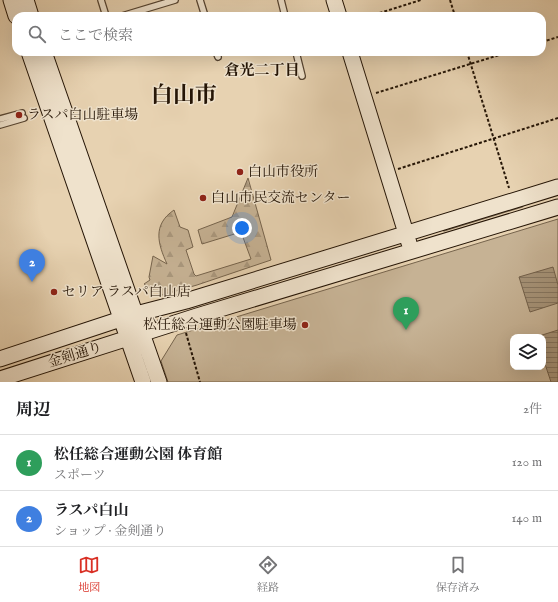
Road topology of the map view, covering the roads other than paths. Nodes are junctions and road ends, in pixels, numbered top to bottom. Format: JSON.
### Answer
{"nodes":[{"id":1,"x":11,"y":0,"type":"edge"},
{"id":2,"x":26,"y":0,"type":"edge"},
{"id":3,"x":102,"y":0,"type":"edge"},
{"id":4,"x":175,"y":0,"type":"edge"},
{"id":5,"x":200,"y":0,"type":"edge"},
{"id":6,"x":281,"y":0,"type":"edge"},
{"id":7,"x":334,"y":0,"type":"edge"},
{"id":8,"x":15,"y":12,"type":"edge"},
{"id":9,"x":30,"y":12,"type":"edge"},
{"id":10,"x":105,"y":12,"type":"edge"},
{"id":11,"x":135,"y":12,"type":"edge"},
{"id":12,"x":204,"y":12,"type":"edge"},
{"id":13,"x":284,"y":12,"type":"edge"},
{"id":14,"x":338,"y":12,"type":"edge"},
{"id":15,"x":30,"y":56,"type":"edge"},
{"id":16,"x":45,"y":56,"type":"edge"},
{"id":17,"x":297,"y":56,"type":"edge"},
{"id":18,"x":351,"y":56,"type":"edge"},
{"id":19,"x":302,"y":76,"type":"dead end"},
{"id":20,"x":0,"y":119,"type":"edge"},
{"id":21,"x":0,"y":125,"type":"edge"},
{"id":22,"x":558,"y":187,"type":"edge"},
{"id":23,"x":558,"y":207,"type":"edge"},
{"id":24,"x":407,"y":234,"type":"junction"},
{"id":25,"x":412,"y":251,"type":"junction"},
{"id":26,"x":136,"y":314,"type":"junction"},
{"id":27,"x":121,"y":319,"type":"junction"},
{"id":28,"x":143,"y":334,"type":"junction"},
{"id":29,"x":128,"y":339,"type":"junction"},
{"id":30,"x":0,"y":359,"type":"edge"},
{"id":31,"x":0,"y":379,"type":"edge"},
{"id":32,"x":143,"y":382,"type":"edge"},
{"id":33,"x":159,"y":382,"type":"edge"}],
"edges":[{"from":1,"to":8,"type":"street"},
{"from":2,"to":9,"type":"street"},
{"from":3,"to":10,"type":"lane"},
{"from":4,"to":11,"type":"lane"},
{"from":5,"to":12,"type":"lane"},
{"from":6,"to":13,"type":"lane"},
{"from":7,"to":14,"type":"street"},
{"from":15,"to":27,"type":"street"},
{"from":16,"to":26,"type":"street"},
{"from":17,"to":19,"type":"lane"},
{"from":18,"to":24,"type":"street"},
{"from":20,"to":21,"type":"lane"},
{"from":22,"to":24,"type":"street","name":"金剣通り"},
{"from":23,"to":25,"type":"street","name":"金剣通り"},
{"from":24,"to":25,"type":"street"},
{"from":24,"to":26,"type":"street","name":"金剣通り"},
{"from":25,"to":28,"type":"street","name":"金剣通り"},
{"from":26,"to":27,"type":"street","name":"金剣通り"},
{"from":26,"to":28,"type":"street"},
{"from":27,"to":29,"type":"street"},
{"from":27,"to":30,"type":"street","name":"金剣通り"},
{"from":28,"to":29,"type":"street","name":"金剣通り"},
{"from":28,"to":33,"type":"street"},
{"from":29,"to":31,"type":"street","name":"金剣通り"},
{"from":29,"to":32,"type":"street"}]}
